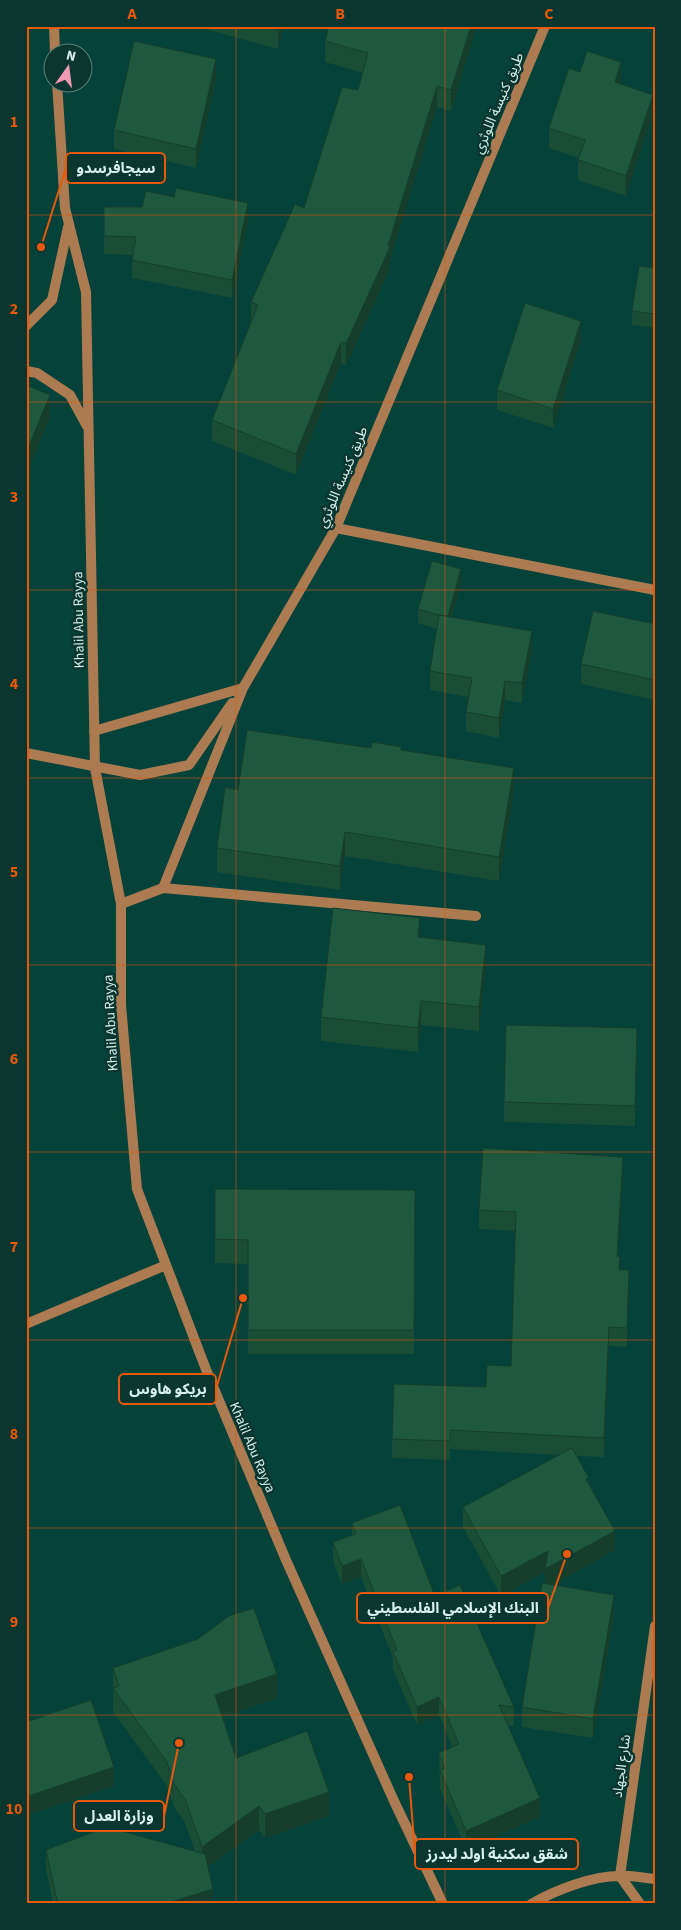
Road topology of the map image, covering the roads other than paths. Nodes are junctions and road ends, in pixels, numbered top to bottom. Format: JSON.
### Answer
{"nodes":[{"id":1,"x":54,"y":26,"type":"edge"},
{"id":2,"x":545,"y":26,"type":"edge"},
{"id":3,"x":55,"y":42,"type":"edge"},
{"id":4,"x":58,"y":92,"type":"edge"},
{"id":5,"x":69,"y":224,"type":"junction"},
{"id":6,"x":26,"y":326,"type":"edge"},
{"id":7,"x":26,"y":371,"type":"edge"},
{"id":8,"x":89,"y":429,"type":"junction"},
{"id":9,"x":336,"y":528,"type":"junction"},
{"id":10,"x":655,"y":590,"type":"edge"},
{"id":11,"x":243,"y":688,"type":"junction"},
{"id":12,"x":94,"y":731,"type":"junction"},
{"id":13,"x":26,"y":753,"type":"edge"},
{"id":14,"x":95,"y":768,"type":"junction"},
{"id":15,"x":163,"y":888,"type":"junction"},
{"id":16,"x":121,"y":904,"type":"junction"},
{"id":17,"x":476,"y":916,"type":"dead end"},
{"id":18,"x":166,"y":1265,"type":"junction"},
{"id":19,"x":26,"y":1324,"type":"edge"},
{"id":20,"x":655,"y":1626,"type":"edge"},
{"id":21,"x":620,"y":1876,"type":"junction"},
{"id":22,"x":655,"y":1880,"type":"edge"},
{"id":23,"x":443,"y":1904,"type":"edge"},
{"id":24,"x":531,"y":1904,"type":"edge"},
{"id":25,"x":640,"y":1904,"type":"edge"}],
"edges":[{"from":1,"to":3,"type":"street"},
{"from":2,"to":9,"type":"street","name":"طريق كنيسة اللوثري"},
{"from":4,"to":5,"type":"street","name":"Khalil Abu Rayya"},
{"from":5,"to":6,"type":"street"},
{"from":5,"to":8,"type":"street","name":"Khalil Abu Rayya"},
{"from":7,"to":8,"type":"street"},
{"from":8,"to":12,"type":"street","name":"Khalil Abu Rayya"},
{"from":9,"to":10,"type":"street"},
{"from":9,"to":11,"type":"street","name":"طريق كنيسة اللوثري"},
{"from":11,"to":12,"type":"street"},
{"from":11,"to":14,"type":"street"},
{"from":11,"to":15,"type":"street","name":"طريق كنيسة اللوثري"},
{"from":12,"to":14,"type":"street","name":"Khalil Abu Rayya"},
{"from":13,"to":14,"type":"street"},
{"from":14,"to":16,"type":"street","name":"Khalil Abu Rayya"},
{"from":15,"to":16,"type":"street"},
{"from":15,"to":17,"type":"street"},
{"from":16,"to":18,"type":"street","name":"Khalil Abu Rayya"},
{"from":18,"to":19,"type":"street"},
{"from":18,"to":23,"type":"street","name":"Khalil Abu Rayya"},
{"from":20,"to":21,"type":"street","name":"شارع الجهاد"},
{"from":21,"to":22,"type":"street"},
{"from":21,"to":24,"type":"street"},
{"from":21,"to":25,"type":"street"}]}
